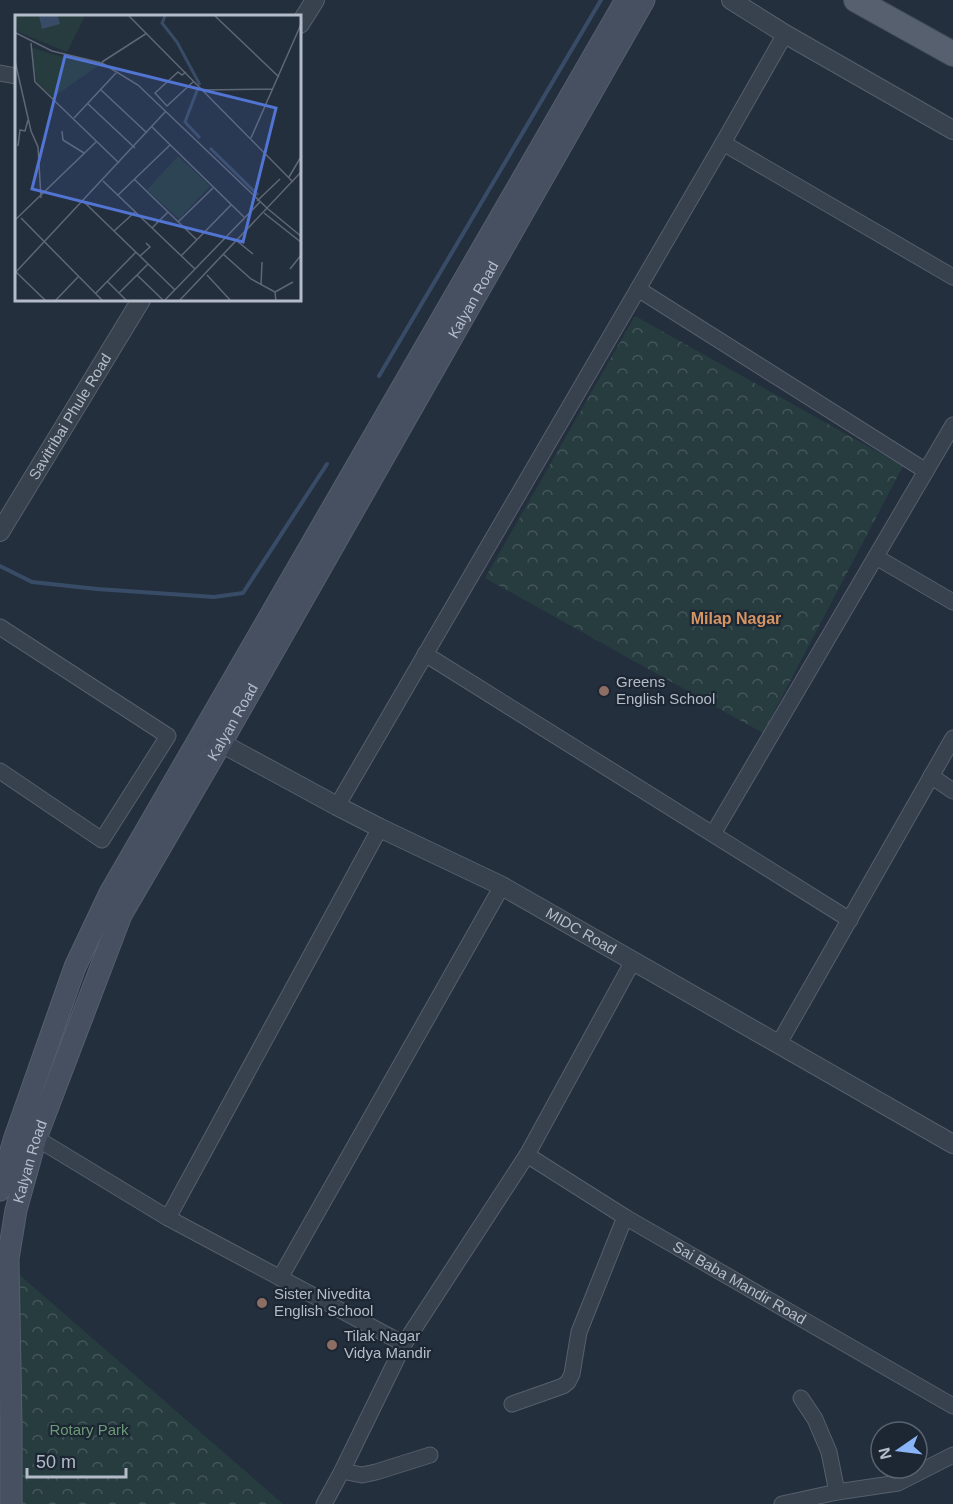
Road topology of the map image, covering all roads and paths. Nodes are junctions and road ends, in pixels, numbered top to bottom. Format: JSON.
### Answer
{"nodes":[{"id":1,"x":315,"y":0,"type":"edge"},
{"id":2,"x":626,"y":0,"type":"edge"},
{"id":3,"x":644,"y":0,"type":"edge"},
{"id":4,"x":731,"y":0,"type":"edge"},
{"id":5,"x":856,"y":0,"type":"edge"},
{"id":6,"x":888,"y":0,"type":"edge"},
{"id":7,"x":302,"y":21,"type":"edge"},
{"id":8,"x":785,"y":34,"type":"junction"},
{"id":9,"x":953,"y":37,"type":"edge"},
{"id":10,"x":953,"y":54,"type":"edge"},
{"id":11,"x":0,"y":73,"type":"edge"},
{"id":12,"x":15,"y":76,"type":"edge"},
{"id":13,"x":953,"y":130,"type":"edge"},
{"id":14,"x":723,"y":142,"type":"junction"},
{"id":15,"x":953,"y":278,"type":"edge"},
{"id":16,"x":638,"y":289,"type":"junction"},
{"id":17,"x":140,"y":302,"type":"edge"},
{"id":18,"x":953,"y":425,"type":"edge"},
{"id":19,"x":926,"y":471,"type":"junction"},
{"id":20,"x":1,"y":527,"type":"edge"},
{"id":21,"x":876,"y":557,"type":"junction"},
{"id":22,"x":953,"y":602,"type":"edge"},
{"id":23,"x":0,"y":627,"type":"edge"},
{"id":24,"x":425,"y":654,"type":"junction"},
{"id":25,"x":201,"y":736,"type":"junction"},
{"id":26,"x":953,"y":738,"type":"edge"},
{"id":27,"x":221,"y":743,"type":"junction"},
{"id":28,"x":0,"y":771,"type":"edge"},
{"id":29,"x":931,"y":776,"type":"junction"},
{"id":30,"x":953,"y":791,"type":"edge"},
{"id":31,"x":337,"y":806,"type":"junction"},
{"id":32,"x":380,"y":828,"type":"junction"},
{"id":33,"x":713,"y":834,"type":"junction"},
{"id":34,"x":140,"y":863,"type":"junction"},
{"id":35,"x":502,"y":886,"type":"junction"},
{"id":36,"x":850,"y":920,"type":"junction"},
{"id":37,"x":633,"y":962,"type":"junction"},
{"id":38,"x":778,"y":1045,"type":"junction"},
{"id":39,"x":36,"y":1138,"type":"junction"},
{"id":40,"x":951,"y":1138,"type":"edge"},
{"id":41,"x":527,"y":1155,"type":"junction"},
{"id":42,"x":0,"y":1190,"type":"edge"},
{"id":43,"x":625,"y":1216,"type":"junction"},
{"id":44,"x":168,"y":1218,"type":"junction"},
{"id":45,"x":4,"y":1258,"type":"edge"},
{"id":46,"x":280,"y":1278,"type":"junction"},
{"id":47,"x":405,"y":1344,"type":"junction"},
{"id":48,"x":801,"y":1398,"type":"dead end"},
{"id":49,"x":512,"y":1404,"type":"dead end"},
{"id":50,"x":953,"y":1406,"type":"edge"},
{"id":51,"x":430,"y":1455,"type":"dead end"},
{"id":52,"x":953,"y":1455,"type":"edge"},
{"id":53,"x":342,"y":1471,"type":"junction"},
{"id":54,"x":837,"y":1492,"type":"junction"},
{"id":55,"x":11,"y":1504,"type":"edge"},
{"id":56,"x":324,"y":1504,"type":"edge"},
{"id":57,"x":782,"y":1504,"type":"edge"}],
"edges":[{"from":1,"to":7,"type":"street"},
{"from":2,"to":25,"type":"main road","name":"Kalyan Road"},
{"from":3,"to":27,"type":"main road","name":"Kalyan Road"},
{"from":4,"to":8,"type":"street"},
{"from":5,"to":10,"type":"main road"},
{"from":6,"to":9,"type":"main road"},
{"from":8,"to":13,"type":"street"},
{"from":8,"to":14,"type":"street"},
{"from":11,"to":12,"type":"street"},
{"from":14,"to":15,"type":"street"},
{"from":14,"to":16,"type":"street"},
{"from":16,"to":19,"type":"street"},
{"from":16,"to":24,"type":"street"},
{"from":17,"to":20,"type":"street","name":"Savitribai Phule Road"},
{"from":18,"to":19,"type":"street"},
{"from":19,"to":21,"type":"street"},
{"from":21,"to":22,"type":"street"},
{"from":21,"to":33,"type":"street"},
{"from":23,"to":28,"type":"street"},
{"from":24,"to":31,"type":"street"},
{"from":24,"to":33,"type":"street"},
{"from":25,"to":27,"type":"street","name":"MIDC Road"},
{"from":25,"to":34,"type":"main road","name":"Kalyan Road"},
{"from":26,"to":29,"type":"street"},
{"from":27,"to":31,"type":"street","name":"MIDC Road"},
{"from":27,"to":34,"type":"main road","name":"Kalyan Road"},
{"from":29,"to":30,"type":"street"},
{"from":29,"to":36,"type":"street"},
{"from":31,"to":32,"type":"street","name":"MIDC Road"},
{"from":32,"to":35,"type":"street","name":"MIDC Road"},
{"from":32,"to":44,"type":"street"},
{"from":33,"to":36,"type":"street"},
{"from":34,"to":39,"type":"main road","name":"Kalyan Road"},
{"from":34,"to":42,"type":"main road","name":"Kalyan Road"},
{"from":35,"to":37,"type":"street","name":"MIDC Road"},
{"from":35,"to":46,"type":"street"},
{"from":36,"to":38,"type":"street"},
{"from":37,"to":38,"type":"street","name":"MIDC Road"},
{"from":37,"to":41,"type":"street"},
{"from":38,"to":40,"type":"street","name":"MIDC Road"},
{"from":39,"to":44,"type":"street"},
{"from":39,"to":45,"type":"main road","name":"Kalyan Road"},
{"from":41,"to":43,"type":"street","name":"Sai Baba Mandir Road"},
{"from":41,"to":47,"type":"street"},
{"from":43,"to":49,"type":"street"},
{"from":43,"to":50,"type":"street","name":"Sai Baba Mandir Road"},
{"from":44,"to":46,"type":"street"},
{"from":45,"to":55,"type":"main road","name":"Kalyan Road"},
{"from":46,"to":47,"type":"street"},
{"from":47,"to":53,"type":"street"},
{"from":48,"to":54,"type":"street"},
{"from":51,"to":53,"type":"street"},
{"from":52,"to":54,"type":"street"},
{"from":53,"to":56,"type":"street"},
{"from":54,"to":57,"type":"street"}]}
